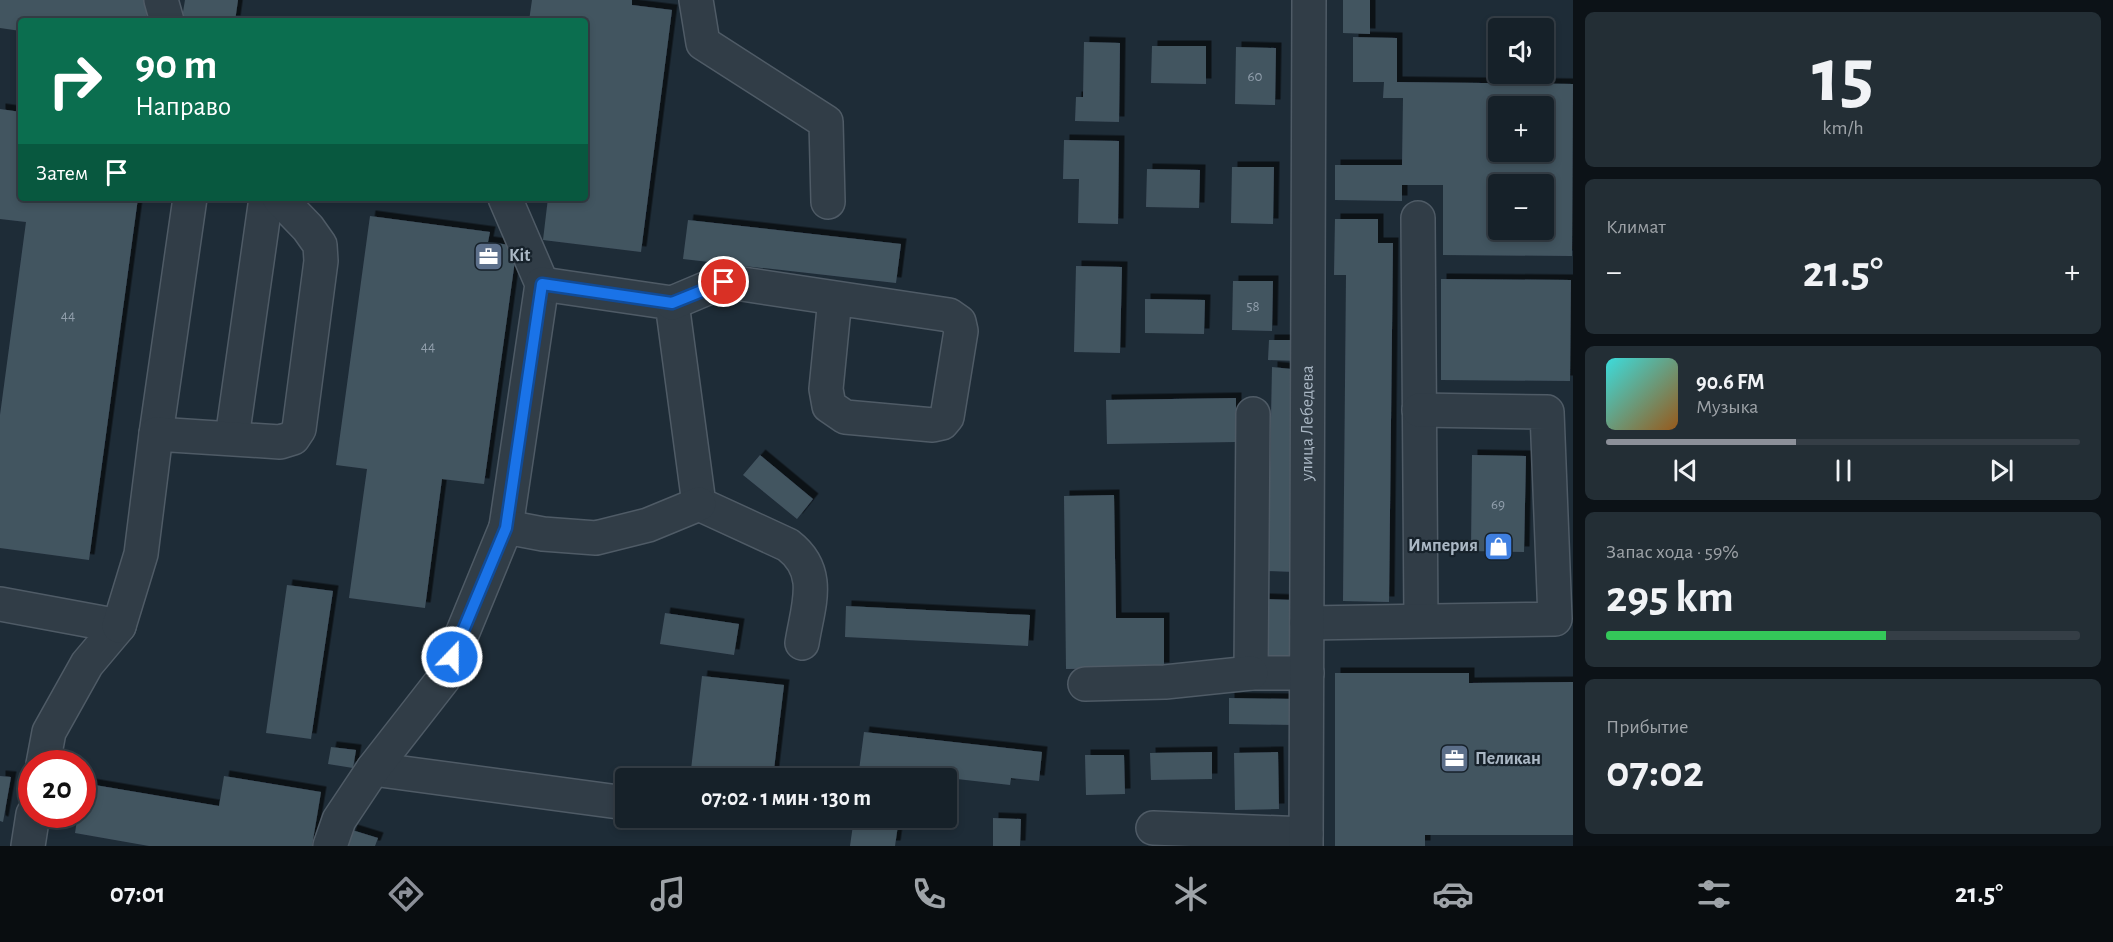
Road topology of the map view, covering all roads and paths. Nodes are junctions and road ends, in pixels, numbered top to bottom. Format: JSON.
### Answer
{"nodes":[{"id":1,"x":161,"y":0,"type":"edge"},
{"id":2,"x":696,"y":0,"type":"edge"},
{"id":3,"x":1309,"y":0,"type":"edge"},
{"id":4,"x":165,"y":18,"type":"edge"},
{"id":5,"x":190,"y":201,"type":"edge"},
{"id":6,"x":266,"y":201,"type":"edge"},
{"id":7,"x":282,"y":201,"type":"edge"},
{"id":8,"x":506,"y":201,"type":"edge"},
{"id":9,"x":828,"y":202,"type":"dead end"},
{"id":10,"x":1418,"y":218,"type":"dead end"},
{"id":11,"x":542,"y":284,"type":"junction"},
{"id":12,"x":835,"y":298,"type":"junction"},
{"id":13,"x":672,"y":303,"type":"junction"},
{"id":14,"x":1419,"y":410,"type":"junction"},
{"id":15,"x":1253,"y":414,"type":"dead end"},
{"id":16,"x":156,"y":434,"type":"junction"},
{"id":17,"x":232,"y":438,"type":"junction"},
{"id":18,"x":699,"y":504,"type":"junction"},
{"id":19,"x":506,"y":528,"type":"junction"},
{"id":20,"x":0,"y":604,"type":"edge"},
{"id":21,"x":1421,"y":620,"type":"junction"},
{"id":22,"x":1307,"y":623,"type":"junction"},
{"id":23,"x":119,"y":626,"type":"junction"},
{"id":24,"x":802,"y":643,"type":"dead end"},
{"id":25,"x":1251,"y":673,"type":"junction"},
{"id":26,"x":1307,"y":673,"type":"junction"},
{"id":27,"x":1085,"y":684,"type":"dead end"},
{"id":28,"x":45,"y":750,"type":"edge"},
{"id":29,"x":374,"y":769,"type":"junction"},
{"id":30,"x":615,"y":802,"type":"edge"},
{"id":31,"x":31,"y":828,"type":"edge"},
{"id":32,"x":1154,"y":828,"type":"dead end"},
{"id":33,"x":1306,"y":840,"type":"edge"},
{"id":34,"x":28,"y":846,"type":"edge"},
{"id":35,"x":330,"y":846,"type":"edge"}],
"edges":[{"from":1,"to":4,"type":"street"},
{"from":2,"to":9,"type":"street"},
{"from":3,"to":22,"type":"street","name":"улица Лебедева"},
{"from":5,"to":16,"type":"street"},
{"from":6,"to":17,"type":"street"},
{"from":7,"to":17,"type":"street"},
{"from":8,"to":11,"type":"street"},
{"from":10,"to":14,"type":"street"},
{"from":11,"to":13,"type":"street"},
{"from":11,"to":19,"type":"street"},
{"from":12,"to":12,"type":"street"},
{"from":12,"to":13,"type":"street"},
{"from":13,"to":18,"type":"street"},
{"from":14,"to":21,"type":"street"},
{"from":14,"to":21,"type":"street"},
{"from":15,"to":25,"type":"street"},
{"from":16,"to":17,"type":"street"},
{"from":16,"to":23,"type":"street"},
{"from":18,"to":19,"type":"street"},
{"from":18,"to":24,"type":"street"},
{"from":19,"to":29,"type":"street"},
{"from":20,"to":23,"type":"street"},
{"from":21,"to":22,"type":"street"},
{"from":22,"to":26,"type":"street","name":"улица Лебедева"},
{"from":23,"to":28,"type":"street"},
{"from":25,"to":26,"type":"street"},
{"from":25,"to":27,"type":"street"},
{"from":26,"to":33,"type":"street","name":"улица Лебедева"},
{"from":29,"to":30,"type":"street"},
{"from":29,"to":35,"type":"street"},
{"from":31,"to":34,"type":"street"},
{"from":32,"to":33,"type":"street"}]}
